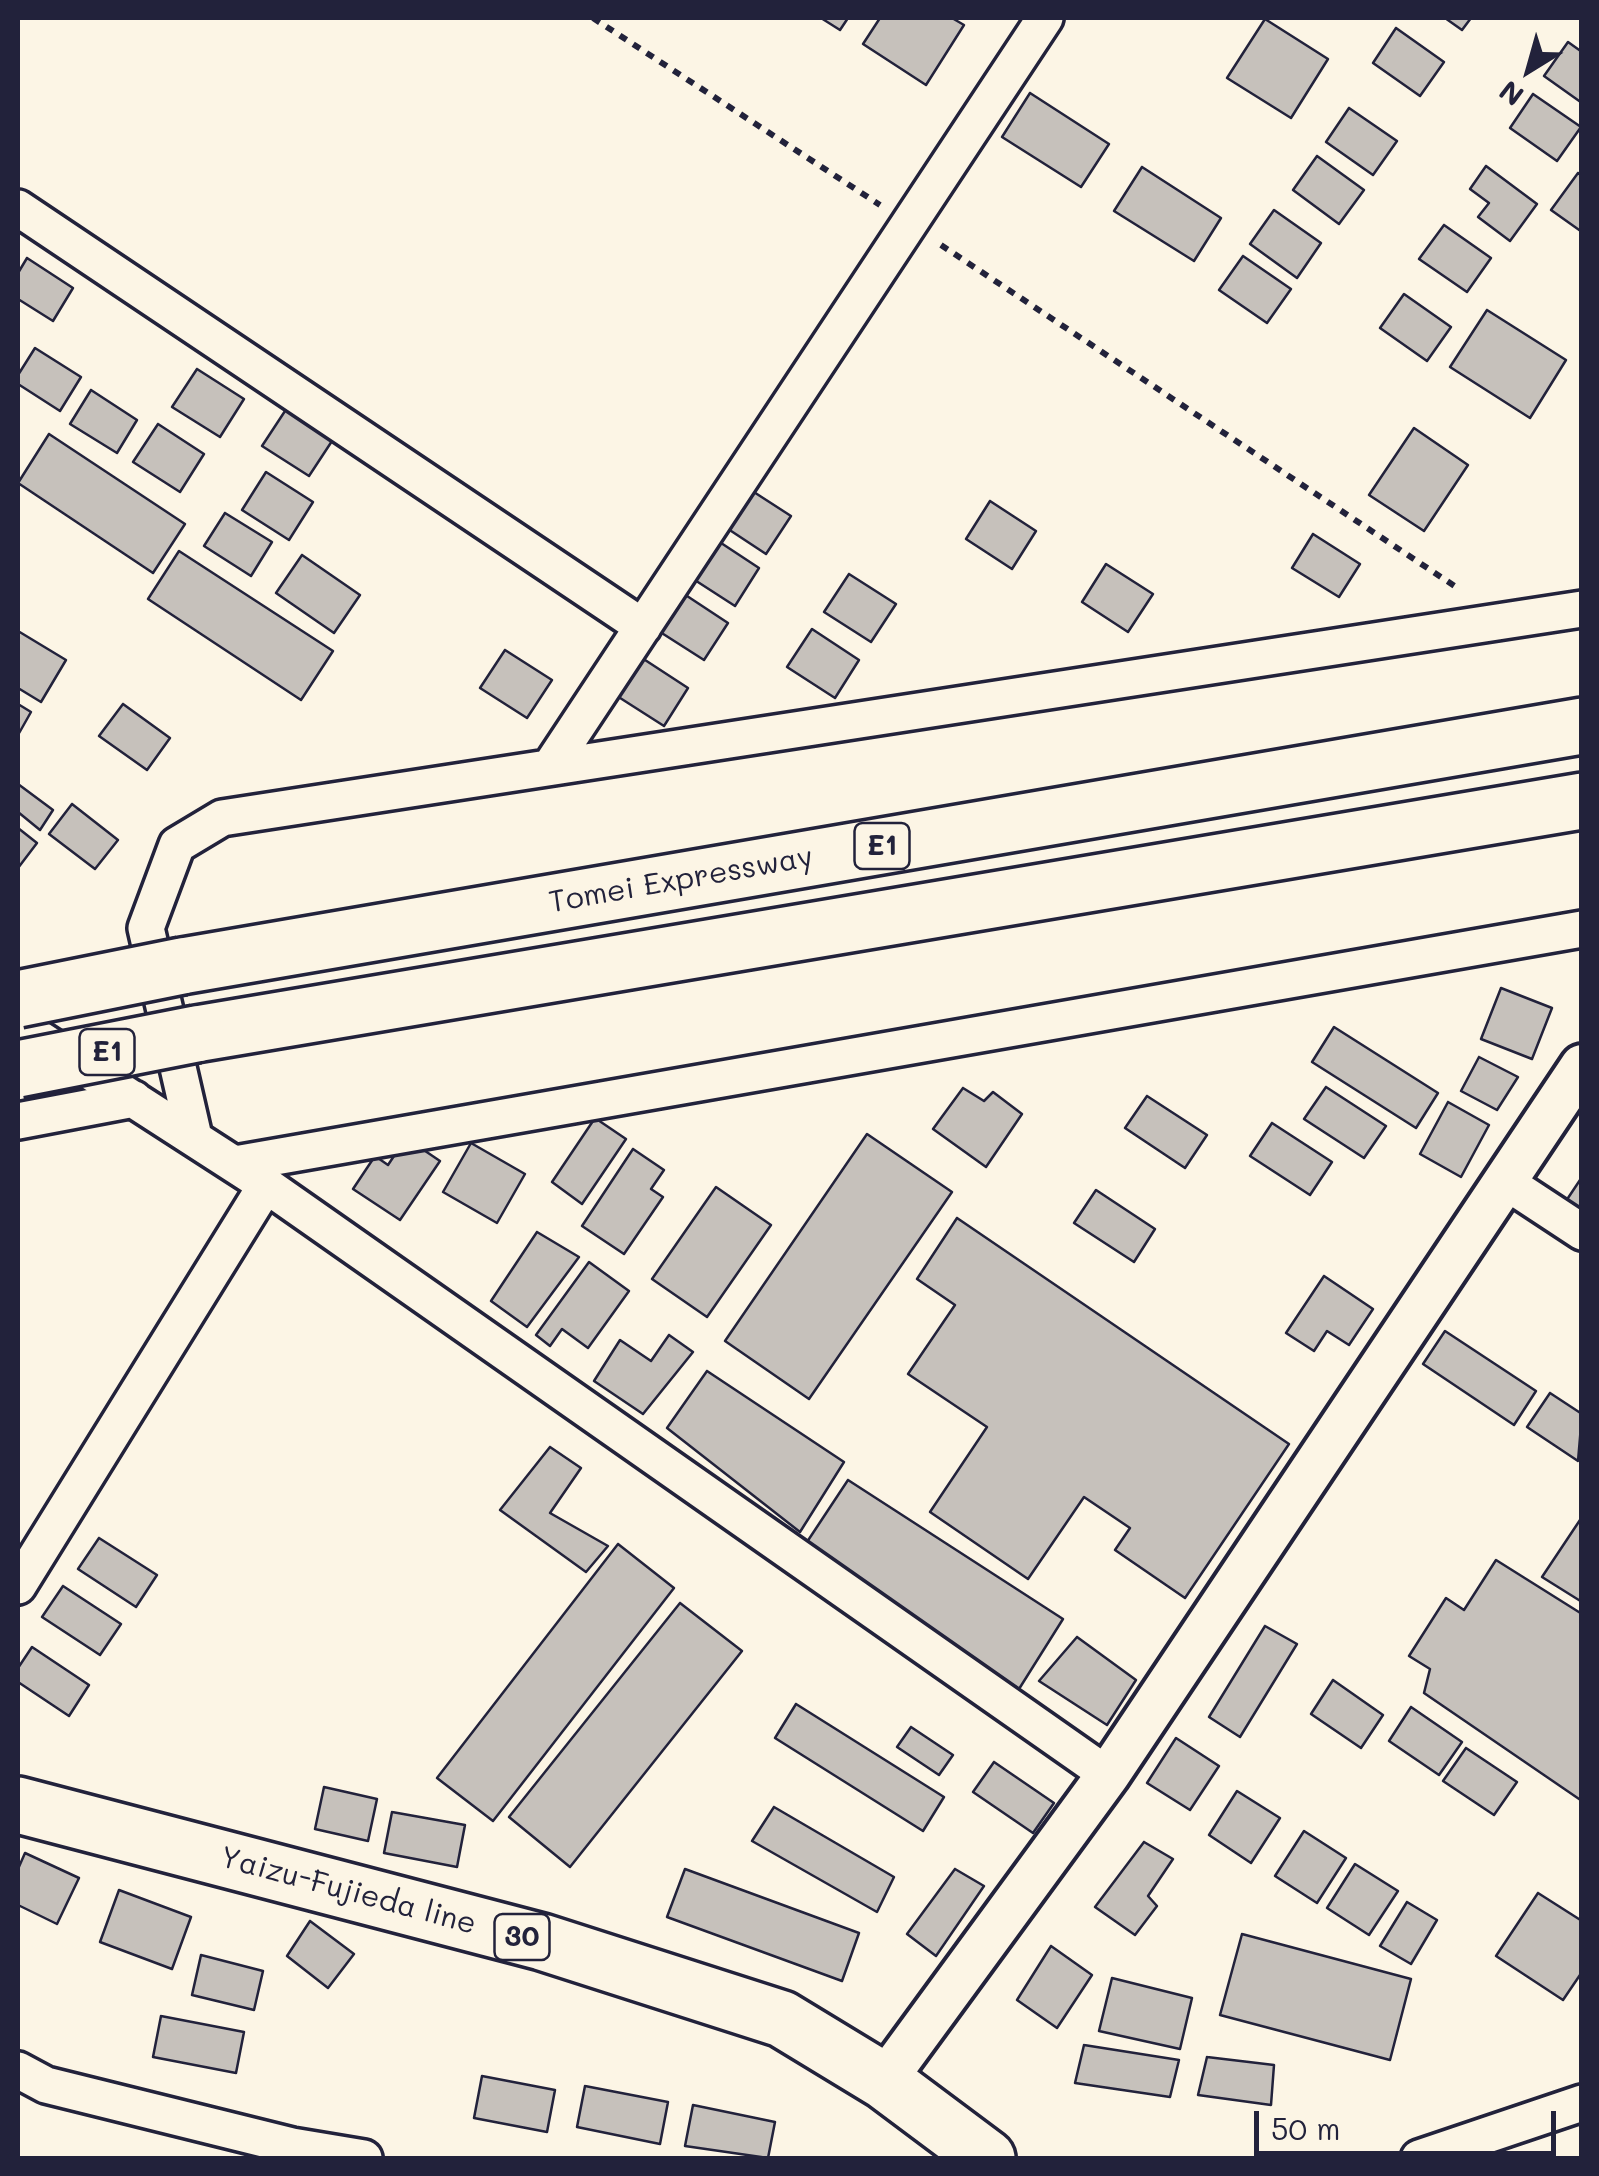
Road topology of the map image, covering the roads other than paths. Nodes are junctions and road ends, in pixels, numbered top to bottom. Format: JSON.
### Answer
{"nodes":[{"id":1,"x":1044,"y":18,"type":"edge"},
{"id":2,"x":18,"y":208,"type":"edge"},
{"id":3,"x":1582,"y":609,"type":"edge"},
{"id":4,"x":643,"y":627,"type":"junction"},
{"id":5,"x":1582,"y":726,"type":"edge"},
{"id":6,"x":550,"y":768,"type":"junction"},
{"id":7,"x":1582,"y":801,"type":"edge"},
{"id":8,"x":1582,"y":929,"type":"edge"},
{"id":9,"x":18,"y":999,"type":"edge"},
{"id":10,"x":18,"y":1025,"type":"edge"},
{"id":11,"x":1582,"y":1066,"type":"edge"},
{"id":12,"x":18,"y":1070,"type":"edge"},
{"id":13,"x":134,"y":1099,"type":"junction"},
{"id":14,"x":18,"y":1122,"type":"edge"},
{"id":15,"x":194,"y":1137,"type":"junction"},
{"id":16,"x":235,"y":1164,"type":"junction"},
{"id":17,"x":1506,"y":1182,"type":"junction"},
{"id":18,"x":266,"y":1184,"type":"junction"},
{"id":19,"x":1582,"y":1232,"type":"edge"},
{"id":20,"x":18,"y":1586,"type":"edge"},
{"id":21,"x":1108,"y":1775,"type":"junction"},
{"id":22,"x":18,"y":1806,"type":"edge"},
{"id":23,"x":18,"y":2070,"type":"edge"},
{"id":24,"x":884,"y":2081,"type":"junction"},
{"id":25,"x":1582,"y":2103,"type":"edge"},
{"id":26,"x":364,"y":2158,"type":"edge"},
{"id":27,"x":987,"y":2158,"type":"edge"},
{"id":28,"x":1419,"y":2158,"type":"edge"}],
"edges":[{"from":1,"to":4,"type":"street"},
{"from":2,"to":4,"type":"street"},
{"from":3,"to":6,"type":"street"},
{"from":4,"to":6,"type":"street"},
{"from":5,"to":9,"type":"main road","name":"Tomei Expressway","number":"E1","bridge":true},
{"from":6,"to":15,"type":"street"},
{"from":7,"to":12,"type":"main road","number":"E1","bridge":true},
{"from":8,"to":16,"type":"street"},
{"from":10,"to":13,"type":"street"},
{"from":11,"to":17,"type":"street"},
{"from":13,"to":14,"type":"street"},
{"from":13,"to":15,"type":"street"},
{"from":15,"to":16,"type":"street"},
{"from":16,"to":18,"type":"street"},
{"from":17,"to":19,"type":"street"},
{"from":17,"to":21,"type":"street"},
{"from":18,"to":20,"type":"street"},
{"from":18,"to":21,"type":"street"},
{"from":21,"to":24,"type":"street"},
{"from":22,"to":24,"type":"main road","name":"Yaizu-Fujieda line","number":"30"},
{"from":23,"to":26,"type":"street"},
{"from":24,"to":27,"type":"main road","name":"Yaizu-Fujieda line","number":"30"},
{"from":25,"to":28,"type":"street"}]}
